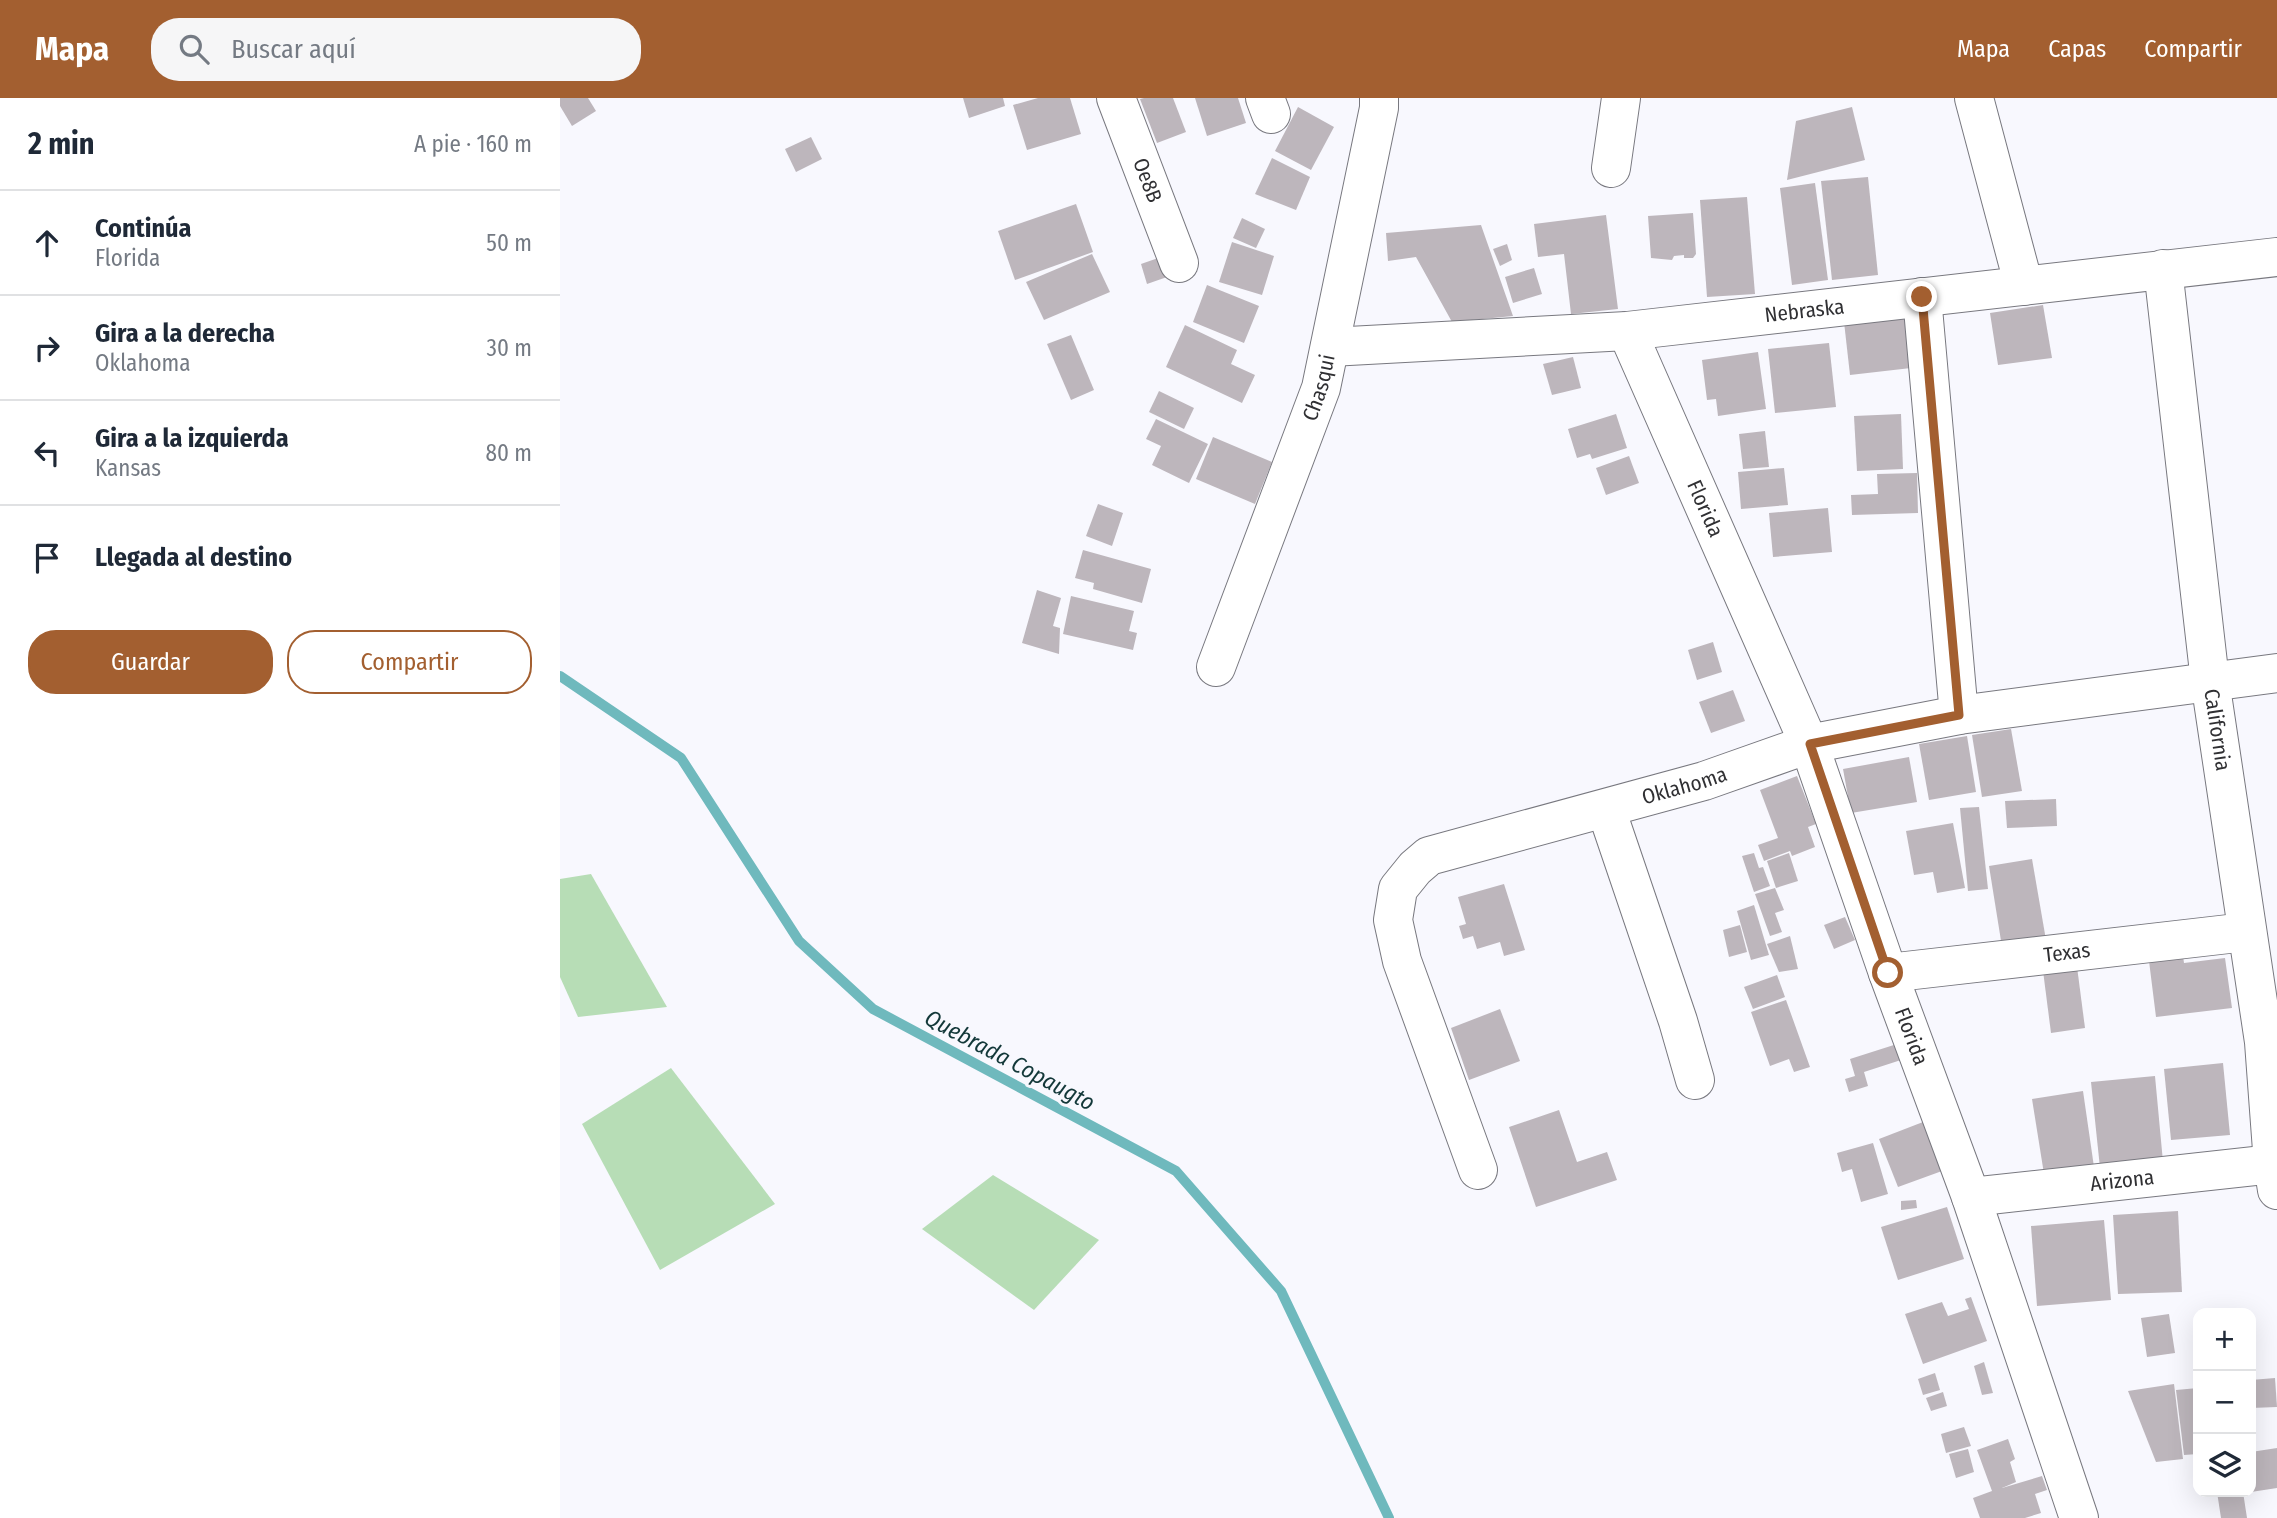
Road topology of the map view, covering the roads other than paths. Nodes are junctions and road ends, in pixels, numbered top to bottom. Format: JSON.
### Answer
{"nodes":[{"id":1,"x":1116,"y":98,"type":"edge"},
{"id":2,"x":1379,"y":98,"type":"edge"},
{"id":3,"x":1621,"y":98,"type":"edge"},
{"id":4,"x":1974,"y":98,"type":"edge"},
{"id":5,"x":1611,"y":168,"type":"dead end"},
{"id":6,"x":2277,"y":257,"type":"edge"},
{"id":7,"x":1179,"y":263,"type":"dead end"},
{"id":8,"x":2162,"y":269,"type":"junction"},
{"id":9,"x":2024,"y":286,"type":"junction"},
{"id":10,"x":1922,"y":297,"type":"junction"},
{"id":11,"x":1627,"y":331,"type":"junction"},
{"id":12,"x":1330,"y":347,"type":"junction"},
{"id":13,"x":1216,"y":667,"type":"dead end"},
{"id":14,"x":2277,"y":673,"type":"edge"},
{"id":15,"x":2210,"y":681,"type":"junction"},
{"id":16,"x":1959,"y":715,"type":"junction"},
{"id":17,"x":1810,"y":744,"type":"junction"},
{"id":18,"x":1606,"y":809,"type":"junction"},
{"id":19,"x":2246,"y":932,"type":"junction"},
{"id":20,"x":1888,"y":973,"type":"junction"},
{"id":21,"x":2270,"y":1041,"type":"edge"},
{"id":22,"x":1695,"y":1080,"type":"dead end"},
{"id":23,"x":1478,"y":1170,"type":"dead end"},
{"id":24,"x":2275,"y":1177,"type":"edge"},
{"id":25,"x":1971,"y":1197,"type":"junction"},
{"id":26,"x":2079,"y":1518,"type":"edge"}],
"edges":[{"from":1,"to":7,"type":"street","name":"Oe8B"},
{"from":2,"to":12,"type":"street","name":"Chasqui"},
{"from":3,"to":5,"type":"street"},
{"from":4,"to":9,"type":"street"},
{"from":6,"to":8,"type":"street","name":"Nebraska"},
{"from":8,"to":9,"type":"street","name":"Nebraska"},
{"from":8,"to":15,"type":"street","name":"California"},
{"from":9,"to":10,"type":"street","name":"Nebraska"},
{"from":10,"to":11,"type":"street","name":"Nebraska"},
{"from":10,"to":16,"type":"street"},
{"from":11,"to":12,"type":"street","name":"Nebraska"},
{"from":11,"to":17,"type":"street","name":"Florida"},
{"from":12,"to":13,"type":"street","name":"Chasqui"},
{"from":14,"to":15,"type":"street","name":"Oklahoma"},
{"from":15,"to":16,"type":"street","name":"Oklahoma"},
{"from":15,"to":19,"type":"street","name":"California"},
{"from":16,"to":17,"type":"street","name":"Oklahoma"},
{"from":17,"to":18,"type":"street","name":"Oklahoma"},
{"from":17,"to":20,"type":"street","name":"Florida"},
{"from":18,"to":22,"type":"street"},
{"from":18,"to":23,"type":"street","name":"Oklahoma"},
{"from":19,"to":20,"type":"street","name":"Texas"},
{"from":19,"to":21,"type":"street","name":"California"},
{"from":20,"to":25,"type":"street","name":"Florida"},
{"from":21,"to":24,"type":"street","name":"California"},
{"from":24,"to":25,"type":"street","name":"Arizona"},
{"from":25,"to":26,"type":"street","name":"Florida"}]}
